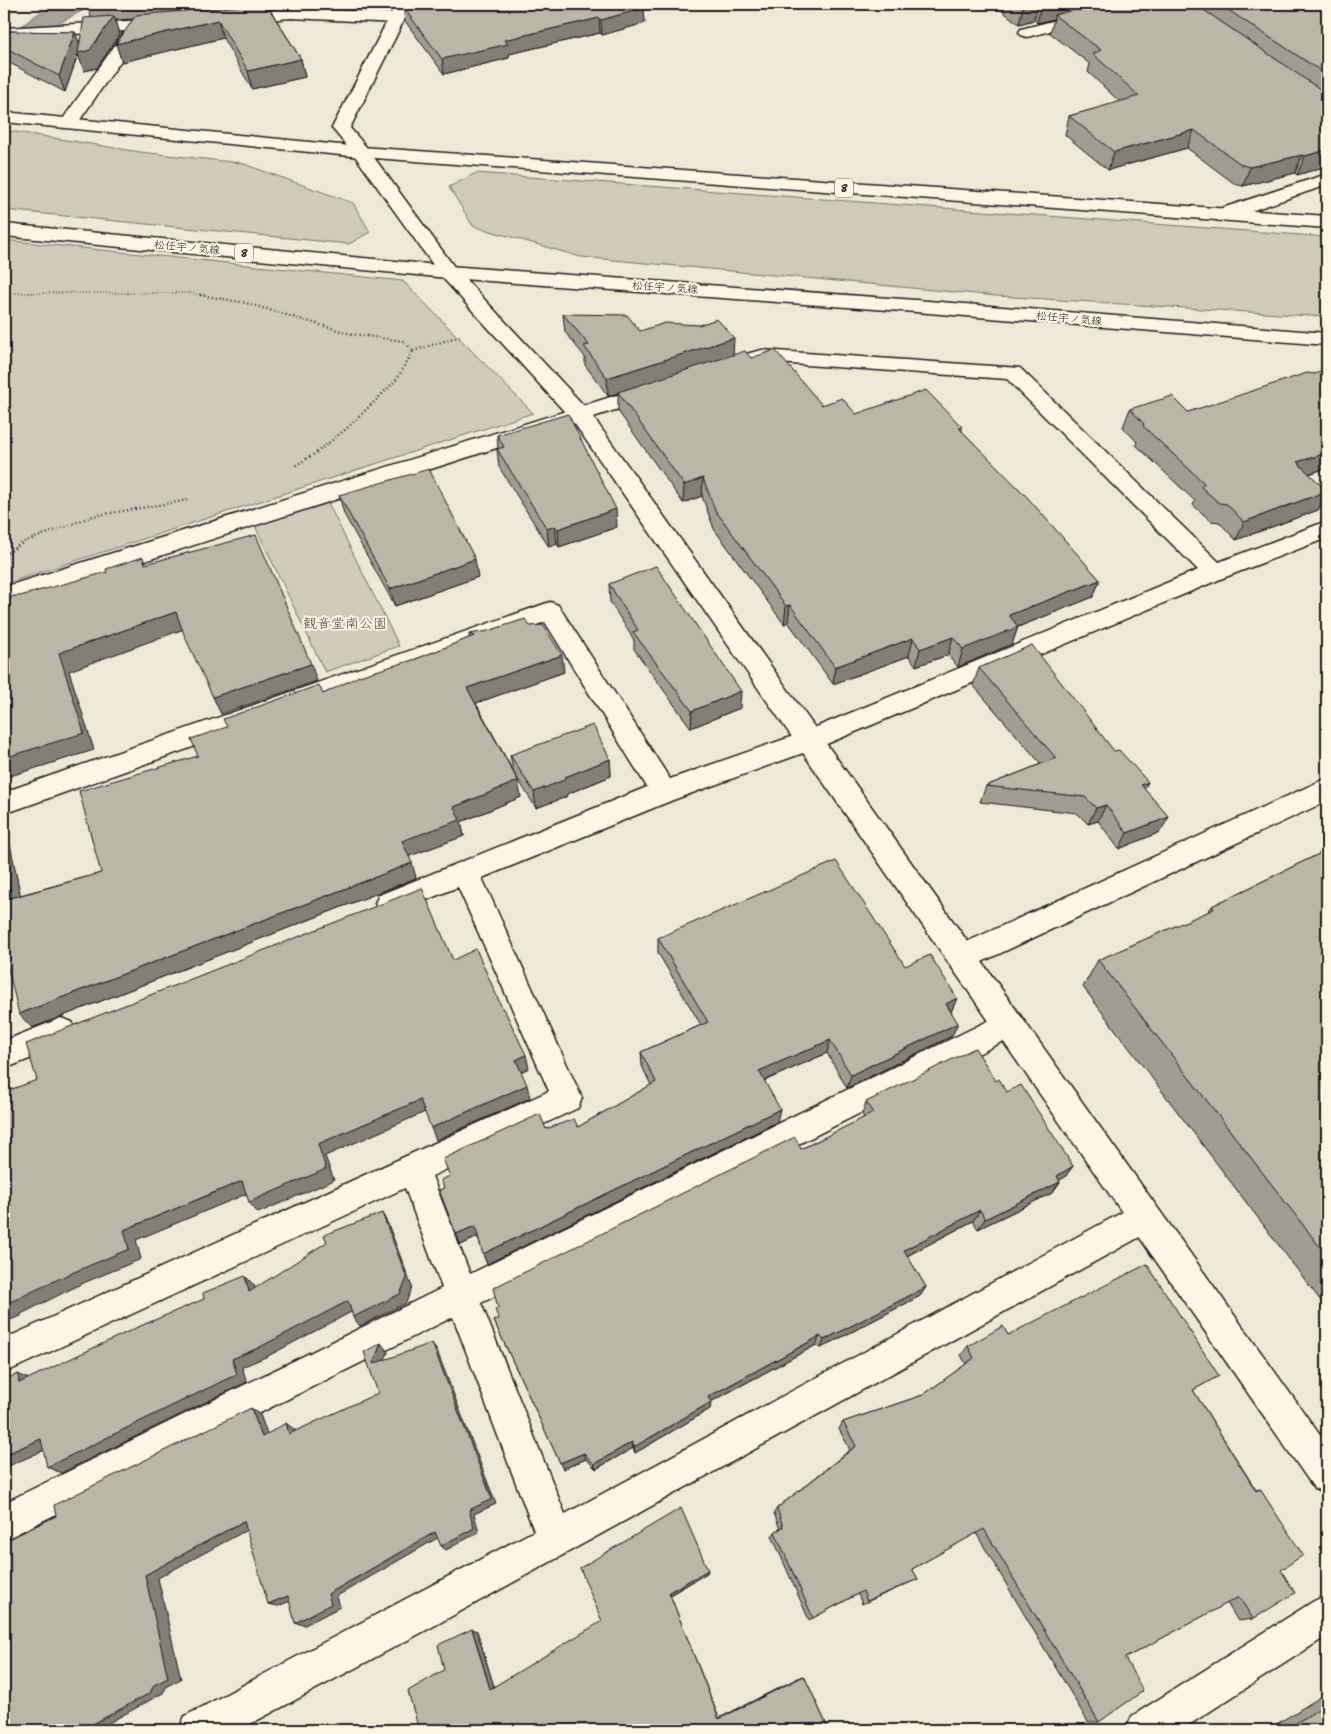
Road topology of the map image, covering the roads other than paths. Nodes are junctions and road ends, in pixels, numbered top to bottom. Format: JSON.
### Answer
{"nodes":[{"id":1,"x":1137,"y":4,"type":"edge"},
{"id":2,"x":288,"y":8,"type":"edge"},
{"id":3,"x":401,"y":11,"type":"edge"},
{"id":4,"x":223,"y":19,"type":"edge"},
{"id":5,"x":175,"y":23,"type":"edge"},
{"id":6,"x":136,"y":27,"type":"junction"},
{"id":7,"x":1027,"y":32,"type":"dead end"},
{"id":8,"x":4,"y":33,"type":"edge"},
{"id":9,"x":4,"y":117,"type":"edge"},
{"id":10,"x":69,"y":124,"type":"junction"},
{"id":11,"x":361,"y":152,"type":"junction"},
{"id":12,"x":1327,"y":180,"type":"edge"},
{"id":13,"x":1220,"y":215,"type":"junction"},
{"id":14,"x":1327,"y":222,"type":"edge"},
{"id":15,"x":4,"y":230,"type":"edge"},
{"id":16,"x":448,"y":272,"type":"junction"},
{"id":17,"x":1327,"y":340,"type":"edge"},
{"id":18,"x":726,"y":368,"type":"edge"},
{"id":19,"x":671,"y":385,"type":"edge"},
{"id":20,"x":580,"y":415,"type":"junction"},
{"id":21,"x":1327,"y":529,"type":"edge"},
{"id":22,"x":1215,"y":572,"type":"junction"},
{"id":23,"x":4,"y":597,"type":"edge"},
{"id":24,"x":808,"y":741,"type":"junction"},
{"id":25,"x":1327,"y":789,"type":"edge"},
{"id":26,"x":664,"y":792,"type":"junction"},
{"id":27,"x":4,"y":803,"type":"edge"},
{"id":28,"x":466,"y":873,"type":"junction"},
{"id":29,"x":364,"y":913,"type":"edge"},
{"id":30,"x":961,"y":958,"type":"junction"},
{"id":31,"x":87,"y":1022,"type":"edge"},
{"id":32,"x":1008,"y":1025,"type":"junction"},
{"id":33,"x":4,"y":1054,"type":"edge"},
{"id":34,"x":413,"y":1169,"type":"junction"},
{"id":35,"x":1145,"y":1217,"type":"junction"},
{"id":36,"x":461,"y":1296,"type":"junction"},
{"id":37,"x":4,"y":1356,"type":"edge"},
{"id":38,"x":1327,"y":1475,"type":"edge"},
{"id":39,"x":4,"y":1522,"type":"edge"},
{"id":40,"x":556,"y":1539,"type":"junction"},
{"id":41,"x":1327,"y":1614,"type":"edge"},
{"id":42,"x":199,"y":1730,"type":"edge"},
{"id":43,"x":1146,"y":1730,"type":"edge"}],
"edges":[{"from":1,"to":7,"type":"street"},
{"from":2,"to":3,"type":"street"},
{"from":2,"to":4,"type":"street"},
{"from":3,"to":11,"type":"street"},
{"from":5,"to":6,"type":"street"},
{"from":6,"to":8,"type":"street"},
{"from":6,"to":10,"type":"street"},
{"from":9,"to":10,"type":"street","number":"8"},
{"from":10,"to":11,"type":"street","number":"8"},
{"from":11,"to":13,"type":"street","number":"8"},
{"from":11,"to":16,"type":"street"},
{"from":12,"to":13,"type":"street"},
{"from":13,"to":14,"type":"street","number":"8"},
{"from":15,"to":16,"type":"street","name":"松任宇ノ気線","number":"8"},
{"from":16,"to":17,"type":"street","name":"松任宇ノ気線","number":"8"},
{"from":16,"to":20,"type":"street"},
{"from":18,"to":22,"type":"street"},
{"from":19,"to":20,"type":"street"},
{"from":20,"to":23,"type":"street"},
{"from":20,"to":24,"type":"street"},
{"from":21,"to":22,"type":"street"},
{"from":22,"to":24,"type":"street"},
{"from":24,"to":26,"type":"street"},
{"from":24,"to":30,"type":"street"},
{"from":25,"to":30,"type":"street"},
{"from":26,"to":27,"type":"street"},
{"from":26,"to":28,"type":"street"},
{"from":28,"to":29,"type":"street"},
{"from":28,"to":34,"type":"street"},
{"from":30,"to":32,"type":"street"},
{"from":31,"to":33,"type":"street"},
{"from":32,"to":35,"type":"street"},
{"from":32,"to":36,"type":"street"},
{"from":34,"to":36,"type":"street"},
{"from":34,"to":37,"type":"street"},
{"from":35,"to":38,"type":"street"},
{"from":35,"to":40,"type":"street"},
{"from":36,"to":39,"type":"street"},
{"from":36,"to":40,"type":"street"},
{"from":40,"to":42,"type":"street"},
{"from":41,"to":43,"type":"street"}]}
